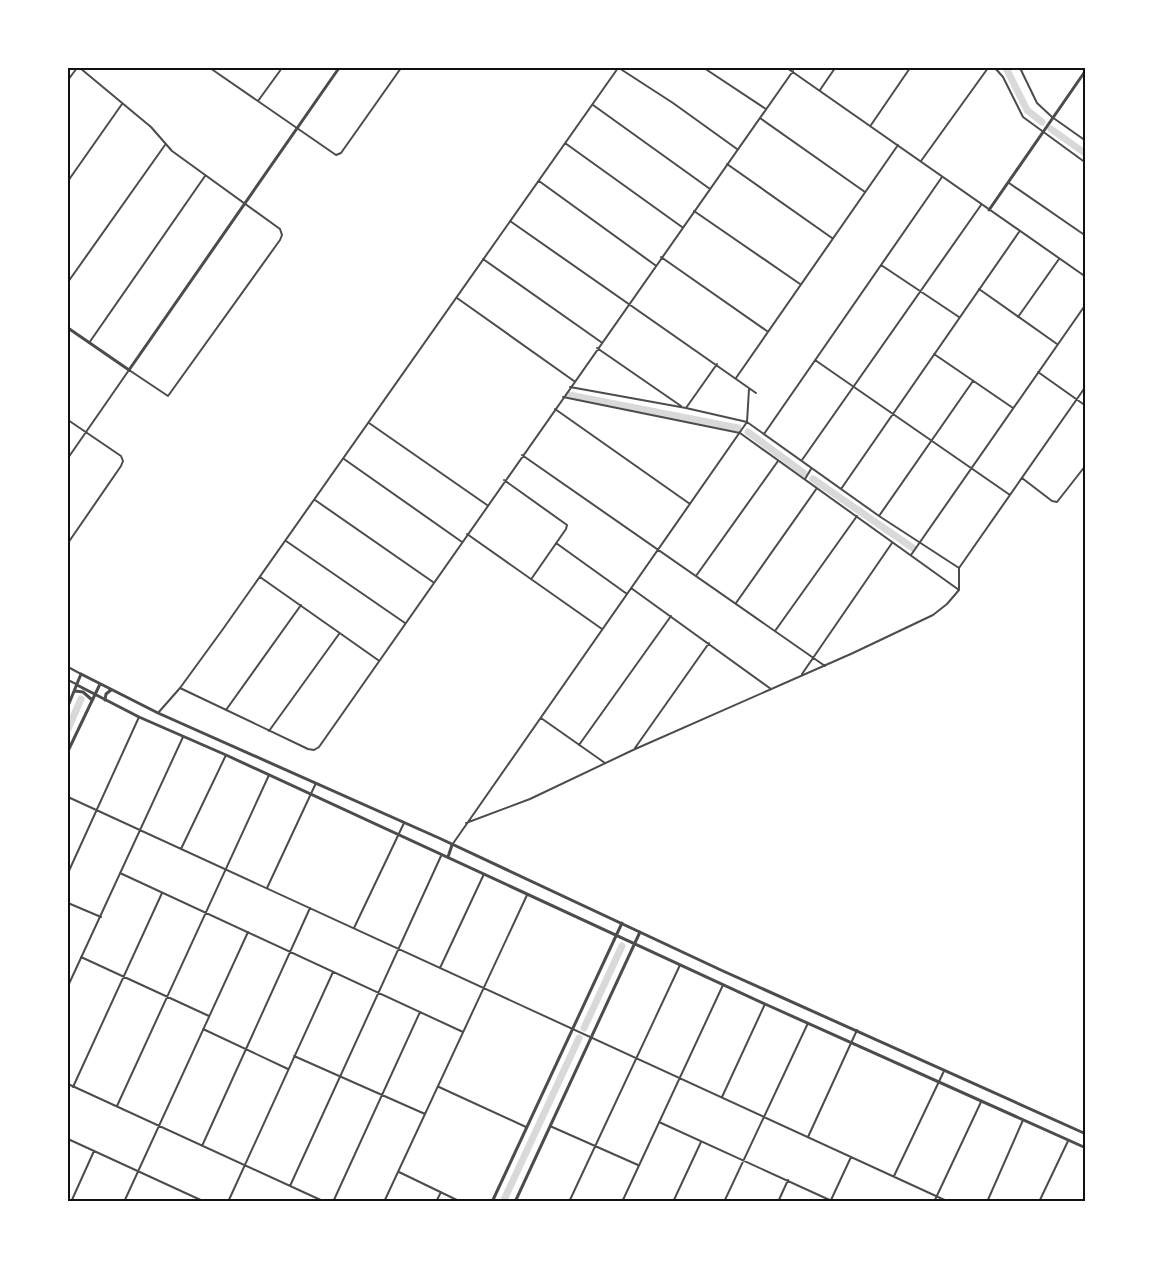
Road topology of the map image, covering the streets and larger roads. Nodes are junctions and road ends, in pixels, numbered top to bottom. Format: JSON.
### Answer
{"nodes":[{"id":1,"x":78,"y":68,"type":"edge"},
{"id":2,"x":210,"y":68,"type":"edge"},
{"id":3,"x":218,"y":68,"type":"edge"},
{"id":4,"x":282,"y":68,"type":"edge"},
{"id":5,"x":339,"y":68,"type":"edge"},
{"id":6,"x":401,"y":68,"type":"edge"},
{"id":7,"x":618,"y":68,"type":"edge"},
{"id":8,"x":704,"y":68,"type":"edge"},
{"id":9,"x":787,"y":68,"type":"edge"},
{"id":10,"x":835,"y":68,"type":"edge"},
{"id":11,"x":910,"y":68,"type":"edge"},
{"id":12,"x":988,"y":68,"type":"edge"},
{"id":13,"x":995,"y":68,"type":"edge"},
{"id":14,"x":1020,"y":68,"type":"edge"},
{"id":15,"x":1086,"y":70,"type":"edge"},
{"id":16,"x":216,"y":71,"type":"junction"},
{"id":17,"x":793,"y":71,"type":"junction"},
{"id":18,"x":68,"y":80,"type":"edge"},
{"id":19,"x":820,"y":90,"type":"junction"},
{"id":20,"x":258,"y":101,"type":"junction"},
{"id":21,"x":122,"y":104,"type":"junction"},
{"id":22,"x":592,"y":105,"type":"junction"},
{"id":23,"x":766,"y":110,"type":"junction"},
{"id":24,"x":1052,"y":117,"type":"junction"},
{"id":25,"x":760,"y":118,"type":"junction"},
{"id":26,"x":871,"y":126,"type":"junction"},
{"id":27,"x":297,"y":127,"type":"junction"},
{"id":28,"x":1041,"y":132,"type":"junction"},
{"id":29,"x":1086,"y":141,"type":"edge"},
{"id":30,"x":565,"y":143,"type":"junction"},
{"id":31,"x":165,"y":144,"type":"junction"},
{"id":32,"x":898,"y":145,"type":"junction"},
{"id":33,"x":737,"y":149,"type":"junction"},
{"id":34,"x":921,"y":161,"type":"junction"},
{"id":35,"x":1086,"y":163,"type":"edge"},
{"id":36,"x":727,"y":164,"type":"junction"},
{"id":37,"x":205,"y":176,"type":"junction"},
{"id":38,"x":942,"y":176,"type":"junction"},
{"id":39,"x":68,"y":181,"type":"edge"},
{"id":40,"x":539,"y":181,"type":"junction"},
{"id":41,"x":1007,"y":182,"type":"junction"},
{"id":42,"x":710,"y":189,"type":"junction"},
{"id":43,"x":865,"y":192,"type":"junction"},
{"id":44,"x":244,"y":205,"type":"junction"},
{"id":45,"x":981,"y":205,"type":"junction"},
{"id":46,"x":989,"y":210,"type":"junction"},
{"id":47,"x":694,"y":211,"type":"junction"},
{"id":48,"x":510,"y":221,"type":"junction"},
{"id":49,"x":682,"y":227,"type":"junction"},
{"id":50,"x":1019,"y":231,"type":"junction"},
{"id":51,"x":1086,"y":236,"type":"edge"},
{"id":52,"x":832,"y":238,"type":"junction"},
{"id":53,"x":661,"y":257,"type":"junction"},
{"id":54,"x":483,"y":259,"type":"junction"},
{"id":55,"x":1059,"y":259,"type":"junction"},
{"id":56,"x":655,"y":265,"type":"junction"},
{"id":57,"x":881,"y":265,"type":"junction"},
{"id":58,"x":1086,"y":277,"type":"edge"},
{"id":59,"x":68,"y":282,"type":"edge"},
{"id":60,"x":800,"y":284,"type":"junction"},
{"id":61,"x":979,"y":290,"type":"junction"},
{"id":62,"x":921,"y":291,"type":"junction"},
{"id":63,"x":457,"y":298,"type":"junction"},
{"id":64,"x":629,"y":303,"type":"junction"},
{"id":65,"x":1086,"y":304,"type":"edge"},
{"id":66,"x":960,"y":317,"type":"junction"},
{"id":67,"x":1018,"y":317,"type":"junction"},
{"id":68,"x":68,"y":328,"type":"edge"},
{"id":69,"x":767,"y":331,"type":"junction"},
{"id":70,"x":602,"y":342,"type":"junction"},
{"id":71,"x":89,"y":343,"type":"junction"},
{"id":72,"x":1057,"y":344,"type":"junction"},
{"id":73,"x":597,"y":348,"type":"junction"},
{"id":74,"x":934,"y":354,"type":"junction"},
{"id":75,"x":815,"y":360,"type":"junction"},
{"id":76,"x":717,"y":364,"type":"junction"},
{"id":77,"x":129,"y":370,"type":"junction"},
{"id":78,"x":1038,"y":372,"type":"junction"},
{"id":79,"x":736,"y":378,"type":"junction"},
{"id":80,"x":574,"y":381,"type":"junction"},
{"id":81,"x":973,"y":381,"type":"junction"},
{"id":82,"x":854,"y":386,"type":"junction"},
{"id":83,"x":1086,"y":386,"type":"edge"},
{"id":84,"x":570,"y":387,"type":"junction"},
{"id":85,"x":749,"y":388,"type":"junction"},
{"id":86,"x":756,"y":393,"type":"dead end"},
{"id":87,"x":563,"y":397,"type":"junction"},
{"id":88,"x":1076,"y":400,"type":"junction"},
{"id":89,"x":1086,"y":406,"type":"edge"},
{"id":90,"x":684,"y":407,"type":"junction"},
{"id":91,"x":1013,"y":408,"type":"junction"},
{"id":92,"x":554,"y":409,"type":"junction"},
{"id":93,"x":893,"y":413,"type":"junction"},
{"id":94,"x":68,"y":420,"type":"edge"},
{"id":95,"x":747,"y":422,"type":"junction"},
{"id":96,"x":369,"y":423,"type":"junction"},
{"id":97,"x":86,"y":432,"type":"junction"},
{"id":98,"x":740,"y":433,"type":"junction"},
{"id":99,"x":764,"y":434,"type":"junction"},
{"id":100,"x":932,"y":440,"type":"junction"},
{"id":101,"x":522,"y":455,"type":"junction"},
{"id":102,"x":68,"y":458,"type":"edge"},
{"id":103,"x":344,"y":459,"type":"junction"},
{"id":104,"x":778,"y":461,"type":"junction"},
{"id":105,"x":801,"y":461,"type":"junction"},
{"id":106,"x":1086,"y":465,"type":"edge"},
{"id":107,"x":812,"y":468,"type":"junction"},
{"id":108,"x":971,"y":468,"type":"junction"},
{"id":109,"x":1022,"y":478,"type":"junction"},
{"id":110,"x":805,"y":479,"type":"junction"},
{"id":111,"x":504,"y":480,"type":"junction"},
{"id":112,"x":817,"y":488,"type":"junction"},
{"id":113,"x":841,"y":489,"type":"junction"},
{"id":114,"x":1010,"y":495,"type":"junction"},
{"id":115,"x":314,"y":499,"type":"junction"},
{"id":116,"x":690,"y":504,"type":"junction"},
{"id":117,"x":487,"y":505,"type":"junction"},
{"id":118,"x":857,"y":516,"type":"junction"},
{"id":119,"x":879,"y":516,"type":"junction"},
{"id":120,"x":467,"y":534,"type":"junction"},
{"id":121,"x":286,"y":540,"type":"junction"},
{"id":122,"x":462,"y":542,"type":"junction"},
{"id":123,"x":893,"y":542,"type":"junction"},
{"id":124,"x":68,"y":543,"type":"edge"},
{"id":125,"x":556,"y":543,"type":"junction"},
{"id":126,"x":919,"y":543,"type":"junction"},
{"id":127,"x":658,"y":549,"type":"junction"},
{"id":128,"x":910,"y":555,"type":"junction"},
{"id":129,"x":958,"y":568,"type":"junction"},
{"id":130,"x":696,"y":576,"type":"junction"},
{"id":131,"x":260,"y":577,"type":"junction"},
{"id":132,"x":532,"y":579,"type":"junction"},
{"id":133,"x":433,"y":582,"type":"junction"},
{"id":134,"x":631,"y":588,"type":"junction"},
{"id":135,"x":959,"y":590,"type":"junction"},
{"id":136,"x":627,"y":594,"type":"junction"},
{"id":137,"x":736,"y":603,"type":"junction"},
{"id":138,"x":301,"y":605,"type":"junction"},
{"id":139,"x":671,"y":616,"type":"junction"},
{"id":140,"x":405,"y":623,"type":"junction"},
{"id":141,"x":602,"y":629,"type":"junction"},
{"id":142,"x":775,"y":631,"type":"junction"},
{"id":143,"x":340,"y":633,"type":"junction"},
{"id":144,"x":709,"y":643,"type":"junction"},
{"id":145,"x":814,"y":657,"type":"junction"},
{"id":146,"x":378,"y":661,"type":"junction"},
{"id":147,"x":825,"y":666,"type":"junction"},
{"id":148,"x":68,"y":667,"type":"edge"},
{"id":149,"x":81,"y":674,"type":"junction"},
{"id":150,"x":802,"y":674,"type":"junction"},
{"id":151,"x":68,"y":680,"type":"edge"},
{"id":152,"x":100,"y":684,"type":"junction"},
{"id":153,"x":77,"y":685,"type":"junction"},
{"id":154,"x":180,"y":688,"type":"junction"},
{"id":155,"x":771,"y":688,"type":"junction"},
{"id":156,"x":111,"y":690,"type":"junction"},
{"id":157,"x":75,"y":691,"type":"junction"},
{"id":158,"x":94,"y":694,"type":"junction"},
{"id":159,"x":91,"y":699,"type":"junction"},
{"id":160,"x":105,"y":700,"type":"junction"},
{"id":161,"x":68,"y":706,"type":"edge"},
{"id":162,"x":226,"y":710,"type":"junction"},
{"id":163,"x":158,"y":712,"type":"junction"},
{"id":164,"x":139,"y":717,"type":"junction"},
{"id":165,"x":540,"y":718,"type":"junction"},
{"id":166,"x":269,"y":732,"type":"junction"},
{"id":167,"x":183,"y":736,"type":"junction"},
{"id":168,"x":579,"y":745,"type":"junction"},
{"id":169,"x":633,"y":750,"type":"junction"},
{"id":170,"x":68,"y":751,"type":"edge"},
{"id":171,"x":226,"y":755,"type":"junction"},
{"id":172,"x":604,"y":763,"type":"junction"},
{"id":173,"x":269,"y":775,"type":"junction"},
{"id":174,"x":316,"y":783,"type":"junction"},
{"id":175,"x":311,"y":794,"type":"junction"},
{"id":176,"x":68,"y":796,"type":"edge"},
{"id":177,"x":96,"y":810,"type":"junction"},
{"id":178,"x":404,"y":823,"type":"junction"},
{"id":179,"x":466,"y":823,"type":"junction"},
{"id":180,"x":140,"y":830,"type":"junction"},
{"id":181,"x":398,"y":834,"type":"junction"},
{"id":182,"x":452,"y":845,"type":"junction"},
{"id":183,"x":181,"y":849,"type":"junction"},
{"id":184,"x":442,"y":855,"type":"junction"},
{"id":185,"x":448,"y":857,"type":"junction"},
{"id":186,"x":225,"y":869,"type":"junction"},
{"id":187,"x":68,"y":873,"type":"edge"},
{"id":188,"x":120,"y":873,"type":"junction"},
{"id":189,"x":484,"y":874,"type":"junction"},
{"id":190,"x":267,"y":888,"type":"junction"},
{"id":191,"x":162,"y":892,"type":"junction"},
{"id":192,"x":527,"y":895,"type":"junction"},
{"id":193,"x":68,"y":903,"type":"edge"},
{"id":194,"x":310,"y":908,"type":"junction"},
{"id":195,"x":205,"y":913,"type":"junction"},
{"id":196,"x":101,"y":917,"type":"junction"},
{"id":197,"x":622,"y":923,"type":"junction"},
{"id":198,"x":354,"y":928,"type":"junction"},
{"id":199,"x":248,"y":932,"type":"junction"},
{"id":200,"x":640,"y":932,"type":"junction"},
{"id":201,"x":616,"y":936,"type":"junction"},
{"id":202,"x":635,"y":944,"type":"junction"},
{"id":203,"x":398,"y":949,"type":"junction"},
{"id":204,"x":290,"y":952,"type":"junction"},
{"id":205,"x":81,"y":957,"type":"junction"},
{"id":206,"x":680,"y":964,"type":"junction"},
{"id":207,"x":440,"y":968,"type":"junction"},
{"id":208,"x":333,"y":972,"type":"junction"},
{"id":209,"x":123,"y":976,"type":"junction"},
{"id":210,"x":723,"y":985,"type":"junction"},
{"id":211,"x":68,"y":986,"type":"edge"},
{"id":212,"x":484,"y":988,"type":"junction"},
{"id":213,"x":378,"y":993,"type":"junction"},
{"id":214,"x":167,"y":996,"type":"junction"},
{"id":215,"x":765,"y":1004,"type":"junction"},
{"id":216,"x":420,"y":1012,"type":"junction"},
{"id":217,"x":209,"y":1016,"type":"junction"},
{"id":218,"x":808,"y":1023,"type":"junction"},
{"id":219,"x":203,"y":1029,"type":"junction"},
{"id":220,"x":573,"y":1029,"type":"junction"},
{"id":221,"x":857,"y":1030,"type":"junction"},
{"id":222,"x":463,"y":1032,"type":"junction"},
{"id":223,"x":591,"y":1037,"type":"junction"},
{"id":224,"x":851,"y":1043,"type":"junction"},
{"id":225,"x":246,"y":1049,"type":"junction"},
{"id":226,"x":294,"y":1056,"type":"junction"},
{"id":227,"x":636,"y":1058,"type":"junction"},
{"id":228,"x":288,"y":1069,"type":"junction"},
{"id":229,"x":944,"y":1071,"type":"junction"},
{"id":230,"x":340,"y":1076,"type":"junction"},
{"id":231,"x":679,"y":1077,"type":"junction"},
{"id":232,"x":938,"y":1082,"type":"junction"},
{"id":233,"x":68,"y":1084,"type":"edge"},
{"id":234,"x":73,"y":1087,"type":"junction"},
{"id":235,"x":438,"y":1087,"type":"junction"},
{"id":236,"x":381,"y":1094,"type":"junction"},
{"id":237,"x":722,"y":1097,"type":"junction"},
{"id":238,"x":981,"y":1102,"type":"junction"},
{"id":239,"x":117,"y":1106,"type":"junction"},
{"id":240,"x":425,"y":1114,"type":"junction"},
{"id":241,"x":764,"y":1117,"type":"junction"},
{"id":242,"x":1023,"y":1120,"type":"junction"},
{"id":243,"x":658,"y":1122,"type":"junction"},
{"id":244,"x":159,"y":1126,"type":"junction"},
{"id":245,"x":550,"y":1126,"type":"junction"},
{"id":246,"x":526,"y":1127,"type":"junction"},
{"id":247,"x":1086,"y":1134,"type":"edge"},
{"id":248,"x":808,"y":1137,"type":"junction"},
{"id":249,"x":68,"y":1139,"type":"edge"},
{"id":250,"x":1068,"y":1141,"type":"junction"},
{"id":251,"x":701,"y":1142,"type":"junction"},
{"id":252,"x":202,"y":1146,"type":"junction"},
{"id":253,"x":595,"y":1146,"type":"junction"},
{"id":254,"x":1086,"y":1148,"type":"edge"},
{"id":255,"x":94,"y":1151,"type":"junction"},
{"id":256,"x":851,"y":1157,"type":"junction"},
{"id":257,"x":744,"y":1159,"type":"junction"},
{"id":258,"x":244,"y":1165,"type":"junction"},
{"id":259,"x":639,"y":1166,"type":"junction"},
{"id":260,"x":138,"y":1171,"type":"junction"},
{"id":261,"x":398,"y":1171,"type":"junction"},
{"id":262,"x":894,"y":1176,"type":"junction"},
{"id":263,"x":788,"y":1180,"type":"junction"},
{"id":264,"x":290,"y":1186,"type":"junction"},
{"id":265,"x":441,"y":1192,"type":"junction"},
{"id":266,"x":937,"y":1196,"type":"junction"},
{"id":267,"x":833,"y":1201,"type":"edge"},
{"id":268,"x":71,"y":1202,"type":"edge"},
{"id":269,"x":124,"y":1202,"type":"edge"},
{"id":270,"x":205,"y":1202,"type":"edge"},
{"id":271,"x":228,"y":1202,"type":"edge"},
{"id":272,"x":325,"y":1202,"type":"edge"},
{"id":273,"x":333,"y":1202,"type":"edge"},
{"id":274,"x":384,"y":1202,"type":"edge"},
{"id":275,"x":436,"y":1202,"type":"edge"},
{"id":276,"x":461,"y":1202,"type":"edge"},
{"id":277,"x":492,"y":1202,"type":"edge"},
{"id":278,"x":515,"y":1202,"type":"edge"},
{"id":279,"x":569,"y":1202,"type":"edge"},
{"id":280,"x":622,"y":1202,"type":"edge"},
{"id":281,"x":673,"y":1202,"type":"edge"},
{"id":282,"x":724,"y":1202,"type":"edge"},
{"id":283,"x":778,"y":1202,"type":"edge"},
{"id":284,"x":934,"y":1202,"type":"edge"},
{"id":285,"x":949,"y":1202,"type":"edge"},
{"id":286,"x":987,"y":1202,"type":"edge"},
{"id":287,"x":1039,"y":1202,"type":"edge"}],
"edges":[{"from":1,"to":18,"type":"street"},
{"from":1,"to":21,"type":"street"},
{"from":2,"to":16,"type":"street"},
{"from":3,"to":16,"type":"street"},
{"from":4,"to":20,"type":"street"},
{"from":5,"to":27,"type":"street"},
{"from":6,"to":27,"type":"street"},
{"from":7,"to":22,"type":"street"},
{"from":7,"to":33,"type":"street"},
{"from":8,"to":23,"type":"street"},
{"from":9,"to":17,"type":"street"},
{"from":10,"to":19,"type":"street"},
{"from":11,"to":26,"type":"street"},
{"from":12,"to":34,"type":"street"},
{"from":13,"to":28,"type":"street"},
{"from":14,"to":24,"type":"street"},
{"from":15,"to":24,"type":"street"},
{"from":16,"to":20,"type":"street"},
{"from":17,"to":19,"type":"street"},
{"from":17,"to":23,"type":"street"},
{"from":19,"to":26,"type":"street"},
{"from":20,"to":27,"type":"street"},
{"from":21,"to":31,"type":"street"},
{"from":21,"to":39,"type":"street"},
{"from":22,"to":30,"type":"street"},
{"from":22,"to":42,"type":"street"},
{"from":23,"to":25,"type":"street"},
{"from":24,"to":28,"type":"street"},
{"from":24,"to":29,"type":"street"},
{"from":25,"to":33,"type":"street"},
{"from":25,"to":43,"type":"street"},
{"from":26,"to":32,"type":"street"},
{"from":27,"to":44,"type":"street"},
{"from":28,"to":35,"type":"street"},
{"from":28,"to":41,"type":"street"},
{"from":30,"to":40,"type":"street"},
{"from":30,"to":49,"type":"street"},
{"from":31,"to":37,"type":"street"},
{"from":31,"to":59,"type":"street"},
{"from":32,"to":34,"type":"street"},
{"from":32,"to":43,"type":"street"},
{"from":33,"to":36,"type":"street"},
{"from":34,"to":38,"type":"street"},
{"from":36,"to":42,"type":"street"},
{"from":36,"to":52,"type":"street"},
{"from":37,"to":44,"type":"street"},
{"from":37,"to":71,"type":"street"},
{"from":38,"to":45,"type":"street"},
{"from":38,"to":57,"type":"street"},
{"from":40,"to":48,"type":"street"},
{"from":40,"to":56,"type":"street"},
{"from":41,"to":46,"type":"street"},
{"from":41,"to":51,"type":"street"},
{"from":42,"to":47,"type":"street"},
{"from":43,"to":52,"type":"street"},
{"from":44,"to":77,"type":"street"},
{"from":44,"to":77,"type":"street"},
{"from":45,"to":46,"type":"street"},
{"from":45,"to":62,"type":"street"},
{"from":46,"to":50,"type":"street"},
{"from":47,"to":49,"type":"street"},
{"from":47,"to":60,"type":"street"},
{"from":48,"to":54,"type":"street"},
{"from":48,"to":64,"type":"street"},
{"from":49,"to":53,"type":"street"},
{"from":50,"to":55,"type":"street"},
{"from":50,"to":61,"type":"street"},
{"from":52,"to":60,"type":"street"},
{"from":53,"to":56,"type":"street"},
{"from":53,"to":69,"type":"street"},
{"from":54,"to":63,"type":"street"},
{"from":54,"to":70,"type":"street"},
{"from":55,"to":58,"type":"street"},
{"from":55,"to":67,"type":"street"},
{"from":56,"to":64,"type":"street"},
{"from":57,"to":62,"type":"street"},
{"from":57,"to":75,"type":"street"},
{"from":60,"to":69,"type":"street"},
{"from":61,"to":66,"type":"street"},
{"from":61,"to":67,"type":"street"},
{"from":62,"to":66,"type":"street"},
{"from":62,"to":82,"type":"street"},
{"from":63,"to":80,"type":"street"},
{"from":63,"to":96,"type":"street"},
{"from":64,"to":70,"type":"street"},
{"from":64,"to":76,"type":"street"},
{"from":65,"to":72,"type":"street"},
{"from":66,"to":74,"type":"street"},
{"from":67,"to":72,"type":"street"},
{"from":68,"to":71,"type":"street"},
{"from":69,"to":79,"type":"street"},
{"from":70,"to":73,"type":"street"},
{"from":71,"to":77,"type":"street"},
{"from":72,"to":78,"type":"street"},
{"from":73,"to":80,"type":"street"},
{"from":73,"to":90,"type":"street"},
{"from":74,"to":81,"type":"street"},
{"from":74,"to":93,"type":"street"},
{"from":75,"to":82,"type":"street"},
{"from":75,"to":99,"type":"street"},
{"from":76,"to":79,"type":"street"},
{"from":76,"to":90,"type":"street"},
{"from":77,"to":97,"type":"street"},
{"from":78,"to":88,"type":"street"},
{"from":78,"to":91,"type":"street"},
{"from":79,"to":85,"type":"street"},
{"from":80,"to":84,"type":"street"},
{"from":81,"to":91,"type":"street"},
{"from":81,"to":100,"type":"street"},
{"from":82,"to":93,"type":"street"},
{"from":82,"to":105,"type":"street"},
{"from":83,"to":88,"type":"street"},
{"from":84,"to":87,"type":"street"},
{"from":84,"to":90,"type":"street"},
{"from":85,"to":86,"type":"street"},
{"from":85,"to":95,"type":"street"},
{"from":87,"to":92,"type":"street"},
{"from":87,"to":98,"type":"street"},
{"from":88,"to":89,"type":"street"},
{"from":88,"to":109,"type":"street"},
{"from":90,"to":95,"type":"street"},
{"from":91,"to":108,"type":"street"},
{"from":92,"to":101,"type":"street"},
{"from":92,"to":116,"type":"street"},
{"from":93,"to":100,"type":"street"},
{"from":93,"to":113,"type":"street"},
{"from":94,"to":97,"type":"street"},
{"from":95,"to":98,"type":"street"},
{"from":95,"to":99,"type":"street"},
{"from":96,"to":103,"type":"street"},
{"from":96,"to":117,"type":"street"},
{"from":97,"to":102,"type":"street"},
{"from":97,"to":124,"type":"street"},
{"from":98,"to":104,"type":"street"},
{"from":98,"to":116,"type":"street"},
{"from":99,"to":105,"type":"street"},
{"from":100,"to":108,"type":"street"},
{"from":100,"to":119,"type":"street"},
{"from":101,"to":111,"type":"street"},
{"from":101,"to":127,"type":"street"},
{"from":103,"to":115,"type":"street"},
{"from":103,"to":122,"type":"street"},
{"from":104,"to":110,"type":"street"},
{"from":104,"to":130,"type":"street"},
{"from":105,"to":107,"type":"street"},
{"from":106,"to":109,"type":"street"},
{"from":107,"to":110,"type":"street"},
{"from":107,"to":113,"type":"street"},
{"from":108,"to":114,"type":"street"},
{"from":108,"to":126,"type":"street"},
{"from":109,"to":114,"type":"street"},
{"from":110,"to":112,"type":"street"},
{"from":111,"to":117,"type":"street"},
{"from":111,"to":125,"type":"street"},
{"from":112,"to":118,"type":"street"},
{"from":112,"to":137,"type":"street"},
{"from":113,"to":119,"type":"street"},
{"from":114,"to":129,"type":"street"},
{"from":115,"to":121,"type":"street"},
{"from":115,"to":133,"type":"street"},
{"from":116,"to":127,"type":"street"},
{"from":117,"to":120,"type":"street"},
{"from":118,"to":123,"type":"street"},
{"from":118,"to":142,"type":"street"},
{"from":119,"to":126,"type":"street"},
{"from":120,"to":122,"type":"street"},
{"from":120,"to":132,"type":"street"},
{"from":121,"to":131,"type":"street"},
{"from":121,"to":140,"type":"street"},
{"from":122,"to":133,"type":"street"},
{"from":123,"to":128,"type":"street"},
{"from":123,"to":145,"type":"street"},
{"from":125,"to":132,"type":"street"},
{"from":125,"to":136,"type":"street"},
{"from":126,"to":128,"type":"street"},
{"from":126,"to":129,"type":"street"},
{"from":127,"to":130,"type":"street"},
{"from":127,"to":134,"type":"street"},
{"from":128,"to":135,"type":"street"},
{"from":129,"to":135,"type":"street"},
{"from":130,"to":137,"type":"street"},
{"from":131,"to":138,"type":"street"},
{"from":131,"to":154,"type":"street"},
{"from":132,"to":141,"type":"street"},
{"from":133,"to":140,"type":"street"},
{"from":134,"to":136,"type":"street"},
{"from":134,"to":139,"type":"street"},
{"from":135,"to":147,"type":"street"},
{"from":136,"to":141,"type":"street"},
{"from":137,"to":142,"type":"street"},
{"from":138,"to":143,"type":"street"},
{"from":138,"to":162,"type":"street"},
{"from":139,"to":144,"type":"street"},
{"from":139,"to":168,"type":"street"},
{"from":140,"to":146,"type":"street"},
{"from":141,"to":165,"type":"street"},
{"from":142,"to":145,"type":"street"},
{"from":143,"to":146,"type":"street"},
{"from":143,"to":166,"type":"street"},
{"from":144,"to":155,"type":"street"},
{"from":144,"to":169,"type":"street"},
{"from":145,"to":147,"type":"street"},
{"from":145,"to":150,"type":"street"},
{"from":146,"to":166,"type":"street"},
{"from":147,"to":150,"type":"street"},
{"from":148,"to":149,"type":"street"},
{"from":149,"to":152,"type":"street"},
{"from":149,"to":153,"type":"street"},
{"from":150,"to":155,"type":"street"},
{"from":151,"to":153,"type":"street"},
{"from":152,"to":156,"type":"street"},
{"from":152,"to":158,"type":"street"},
{"from":153,"to":157,"type":"street"},
{"from":153,"to":158,"type":"street"},
{"from":154,"to":162,"type":"street"},
{"from":154,"to":163,"type":"street"},
{"from":155,"to":169,"type":"street"},
{"from":156,"to":160,"type":"street"},
{"from":156,"to":163,"type":"street"},
{"from":157,"to":159,"type":"street"},
{"from":157,"to":161,"type":"street"},
{"from":158,"to":159,"type":"street"},
{"from":158,"to":160,"type":"street"},
{"from":159,"to":170,"type":"street"},
{"from":160,"to":164,"type":"street"},
{"from":162,"to":166,"type":"street"},
{"from":163,"to":174,"type":"street"},
{"from":164,"to":167,"type":"street"},
{"from":164,"to":177,"type":"street"},
{"from":165,"to":168,"type":"street"},
{"from":165,"to":179,"type":"street"},
{"from":167,"to":171,"type":"street"},
{"from":167,"to":180,"type":"street"},
{"from":168,"to":172,"type":"street"},
{"from":169,"to":172,"type":"street"},
{"from":171,"to":173,"type":"street"},
{"from":171,"to":183,"type":"street"},
{"from":172,"to":179,"type":"street"},
{"from":173,"to":175,"type":"street"},
{"from":173,"to":186,"type":"street"},
{"from":174,"to":175,"type":"street"},
{"from":174,"to":178,"type":"street"},
{"from":175,"to":181,"type":"street"},
{"from":175,"to":190,"type":"street"},
{"from":176,"to":177,"type":"street"},
{"from":177,"to":180,"type":"street"},
{"from":177,"to":187,"type":"street"},
{"from":178,"to":181,"type":"street"},
{"from":178,"to":182,"type":"street"},
{"from":179,"to":182,"type":"street"},
{"from":180,"to":183,"type":"street"},
{"from":180,"to":188,"type":"street"},
{"from":181,"to":184,"type":"street"},
{"from":181,"to":198,"type":"street"},
{"from":182,"to":185,"type":"street"},
{"from":182,"to":197,"type":"street"},
{"from":183,"to":186,"type":"street"},
{"from":184,"to":185,"type":"street"},
{"from":184,"to":203,"type":"street"},
{"from":185,"to":189,"type":"street"},
{"from":186,"to":190,"type":"street"},
{"from":186,"to":195,"type":"street"},
{"from":188,"to":191,"type":"street"},
{"from":188,"to":196,"type":"street"},
{"from":189,"to":192,"type":"street"},
{"from":189,"to":207,"type":"street"},
{"from":190,"to":194,"type":"street"},
{"from":191,"to":195,"type":"street"},
{"from":191,"to":209,"type":"street"},
{"from":192,"to":201,"type":"street"},
{"from":192,"to":212,"type":"street"},
{"from":193,"to":196,"type":"street"},
{"from":194,"to":198,"type":"street"},
{"from":194,"to":204,"type":"street"},
{"from":195,"to":199,"type":"street"},
{"from":195,"to":214,"type":"street"},
{"from":196,"to":205,"type":"street"},
{"from":197,"to":200,"type":"street"},
{"from":197,"to":201,"type":"street"},
{"from":198,"to":203,"type":"street"},
{"from":199,"to":204,"type":"street"},
{"from":199,"to":217,"type":"street"},
{"from":200,"to":202,"type":"street"},
{"from":200,"to":221,"type":"street"},
{"from":201,"to":202,"type":"street"},
{"from":201,"to":220,"type":"street"},
{"from":202,"to":206,"type":"street"},
{"from":202,"to":223,"type":"street"},
{"from":203,"to":207,"type":"street"},
{"from":203,"to":213,"type":"street"},
{"from":204,"to":208,"type":"street"},
{"from":204,"to":225,"type":"street"},
{"from":205,"to":209,"type":"street"},
{"from":205,"to":211,"type":"street"},
{"from":206,"to":210,"type":"street"},
{"from":206,"to":227,"type":"street"},
{"from":207,"to":212,"type":"street"},
{"from":208,"to":213,"type":"street"},
{"from":208,"to":226,"type":"street"},
{"from":209,"to":214,"type":"street"},
{"from":209,"to":234,"type":"street"},
{"from":210,"to":215,"type":"street"},
{"from":210,"to":231,"type":"street"},
{"from":212,"to":220,"type":"street"},
{"from":212,"to":222,"type":"street"},
{"from":213,"to":216,"type":"street"},
{"from":213,"to":230,"type":"street"},
{"from":214,"to":217,"type":"street"},
{"from":214,"to":239,"type":"street"},
{"from":215,"to":218,"type":"street"},
{"from":215,"to":237,"type":"street"},
{"from":216,"to":222,"type":"street"},
{"from":216,"to":236,"type":"street"},
{"from":217,"to":219,"type":"street"},
{"from":218,"to":224,"type":"street"},
{"from":218,"to":241,"type":"street"},
{"from":219,"to":225,"type":"street"},
{"from":219,"to":244,"type":"street"},
{"from":220,"to":223,"type":"street"},
{"from":220,"to":246,"type":"street"},
{"from":221,"to":224,"type":"street"},
{"from":221,"to":229,"type":"street"},
{"from":222,"to":235,"type":"street"},
{"from":223,"to":227,"type":"street"},
{"from":223,"to":245,"type":"street"},
{"from":224,"to":232,"type":"street"},
{"from":224,"to":248,"type":"street"},
{"from":225,"to":228,"type":"street"},
{"from":225,"to":252,"type":"street"},
{"from":226,"to":228,"type":"street"},
{"from":226,"to":230,"type":"street"},
{"from":227,"to":231,"type":"street"},
{"from":227,"to":253,"type":"street"},
{"from":228,"to":258,"type":"street"},
{"from":229,"to":232,"type":"street"},
{"from":229,"to":247,"type":"street"},
{"from":230,"to":236,"type":"street"},
{"from":230,"to":264,"type":"street"},
{"from":231,"to":237,"type":"street"},
{"from":231,"to":243,"type":"street"},
{"from":232,"to":238,"type":"street"},
{"from":232,"to":262,"type":"street"},
{"from":233,"to":234,"type":"street"},
{"from":234,"to":239,"type":"street"},
{"from":235,"to":240,"type":"street"},
{"from":235,"to":246,"type":"street"},
{"from":236,"to":240,"type":"street"},
{"from":236,"to":273,"type":"street"},
{"from":237,"to":241,"type":"street"},
{"from":238,"to":242,"type":"street"},
{"from":238,"to":266,"type":"street"},
{"from":239,"to":244,"type":"street"},
{"from":240,"to":261,"type":"street"},
{"from":241,"to":248,"type":"street"},
{"from":241,"to":257,"type":"street"},
{"from":242,"to":250,"type":"street"},
{"from":242,"to":286,"type":"street"},
{"from":243,"to":251,"type":"street"},
{"from":243,"to":259,"type":"street"},
{"from":244,"to":252,"type":"street"},
{"from":244,"to":260,"type":"street"},
{"from":245,"to":253,"type":"street"},
{"from":245,"to":278,"type":"street"},
{"from":246,"to":277,"type":"street"},
{"from":248,"to":256,"type":"street"},
{"from":249,"to":255,"type":"street"},
{"from":250,"to":254,"type":"street"},
{"from":250,"to":287,"type":"street"},
{"from":251,"to":257,"type":"street"},
{"from":251,"to":281,"type":"street"},
{"from":252,"to":258,"type":"street"},
{"from":253,"to":259,"type":"street"},
{"from":253,"to":279,"type":"street"},
{"from":255,"to":260,"type":"street"},
{"from":255,"to":268,"type":"street"},
{"from":256,"to":262,"type":"street"},
{"from":256,"to":267,"type":"street"},
{"from":257,"to":263,"type":"street"},
{"from":257,"to":282,"type":"street"},
{"from":258,"to":264,"type":"street"},
{"from":258,"to":271,"type":"street"},
{"from":259,"to":280,"type":"street"},
{"from":260,"to":269,"type":"street"},
{"from":260,"to":270,"type":"street"},
{"from":261,"to":265,"type":"street"},
{"from":261,"to":274,"type":"street"},
{"from":262,"to":266,"type":"street"},
{"from":263,"to":267,"type":"street"},
{"from":263,"to":283,"type":"street"},
{"from":264,"to":272,"type":"street"},
{"from":265,"to":275,"type":"street"},
{"from":265,"to":276,"type":"street"},
{"from":266,"to":284,"type":"street"},
{"from":266,"to":285,"type":"street"}]}
